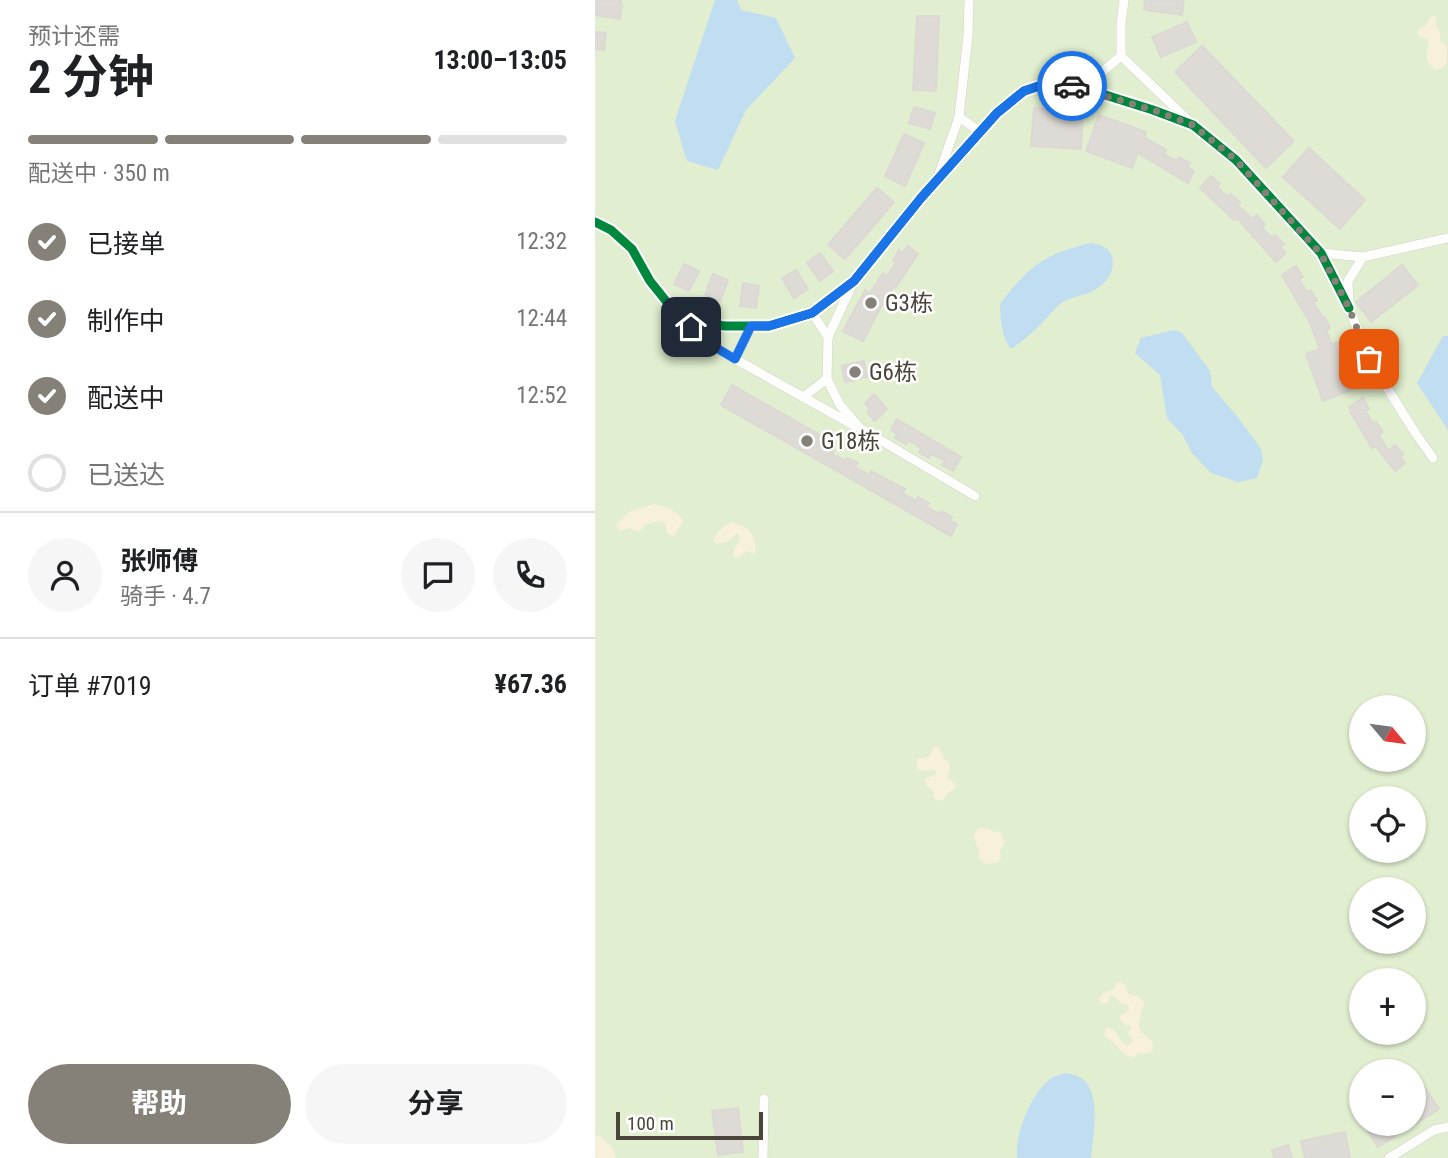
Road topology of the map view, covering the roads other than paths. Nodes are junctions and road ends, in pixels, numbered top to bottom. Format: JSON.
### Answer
{"nodes":[{"id":1,"x":1124,"y":0,"type":"edge"},
{"id":2,"x":969,"y":2,"type":"dead end"},
{"id":3,"x":1121,"y":56,"type":"junction"},
{"id":4,"x":1083,"y":88,"type":"junction"},
{"id":5,"x":959,"y":117,"type":"junction"},
{"id":6,"x":1193,"y":125,"type":"junction"},
{"id":7,"x":980,"y":132,"type":"junction"},
{"id":8,"x":936,"y":182,"type":"junction"},
{"id":9,"x":595,"y":222,"type":"edge"},
{"id":10,"x":1448,"y":238,"type":"edge"},
{"id":11,"x":1321,"y":254,"type":"junction"},
{"id":12,"x":1363,"y":257,"type":"junction"},
{"id":13,"x":854,"y":281,"type":"junction"},
{"id":14,"x":1349,"y":308,"type":"junction"},
{"id":15,"x":674,"y":311,"type":"junction"},
{"id":16,"x":812,"y":313,"type":"junction"},
{"id":17,"x":751,"y":326,"type":"junction"},
{"id":18,"x":828,"y":337,"type":"junction"},
{"id":19,"x":735,"y":359,"type":"junction"},
{"id":20,"x":827,"y":379,"type":"junction"},
{"id":21,"x":803,"y":397,"type":"junction"},
{"id":22,"x":860,"y":428,"type":"junction"},
{"id":23,"x":1433,"y":458,"type":"dead end"},
{"id":24,"x":975,"y":496,"type":"dead end"},
{"id":25,"x":764,"y":1099,"type":"dead end"},
{"id":26,"x":1448,"y":1127,"type":"edge"},
{"id":27,"x":763,"y":1158,"type":"edge"},
{"id":28,"x":1389,"y":1158,"type":"edge"}],
"edges":[{"from":1,"to":3,"type":"street"},
{"from":2,"to":5,"type":"street"},
{"from":3,"to":4,"type":"street"},
{"from":3,"to":6,"type":"street"},
{"from":4,"to":6,"type":"street"},
{"from":4,"to":7,"type":"street"},
{"from":5,"to":7,"type":"street"},
{"from":5,"to":8,"type":"street"},
{"from":6,"to":11,"type":"street"},
{"from":7,"to":8,"type":"street"},
{"from":8,"to":13,"type":"street"},
{"from":9,"to":15,"type":"street"},
{"from":10,"to":12,"type":"street"},
{"from":11,"to":12,"type":"street"},
{"from":11,"to":14,"type":"street"},
{"from":12,"to":14,"type":"street"},
{"from":13,"to":16,"type":"street"},
{"from":13,"to":18,"type":"street"},
{"from":14,"to":23,"type":"street"},
{"from":15,"to":17,"type":"street"},
{"from":15,"to":19,"type":"street"},
{"from":16,"to":17,"type":"street"},
{"from":16,"to":18,"type":"street"},
{"from":17,"to":19,"type":"street"},
{"from":18,"to":20,"type":"street"},
{"from":19,"to":21,"type":"street"},
{"from":20,"to":21,"type":"street"},
{"from":20,"to":22,"type":"street"},
{"from":21,"to":22,"type":"street"},
{"from":22,"to":24,"type":"street"},
{"from":25,"to":27,"type":"street"},
{"from":26,"to":28,"type":"street"}]}
